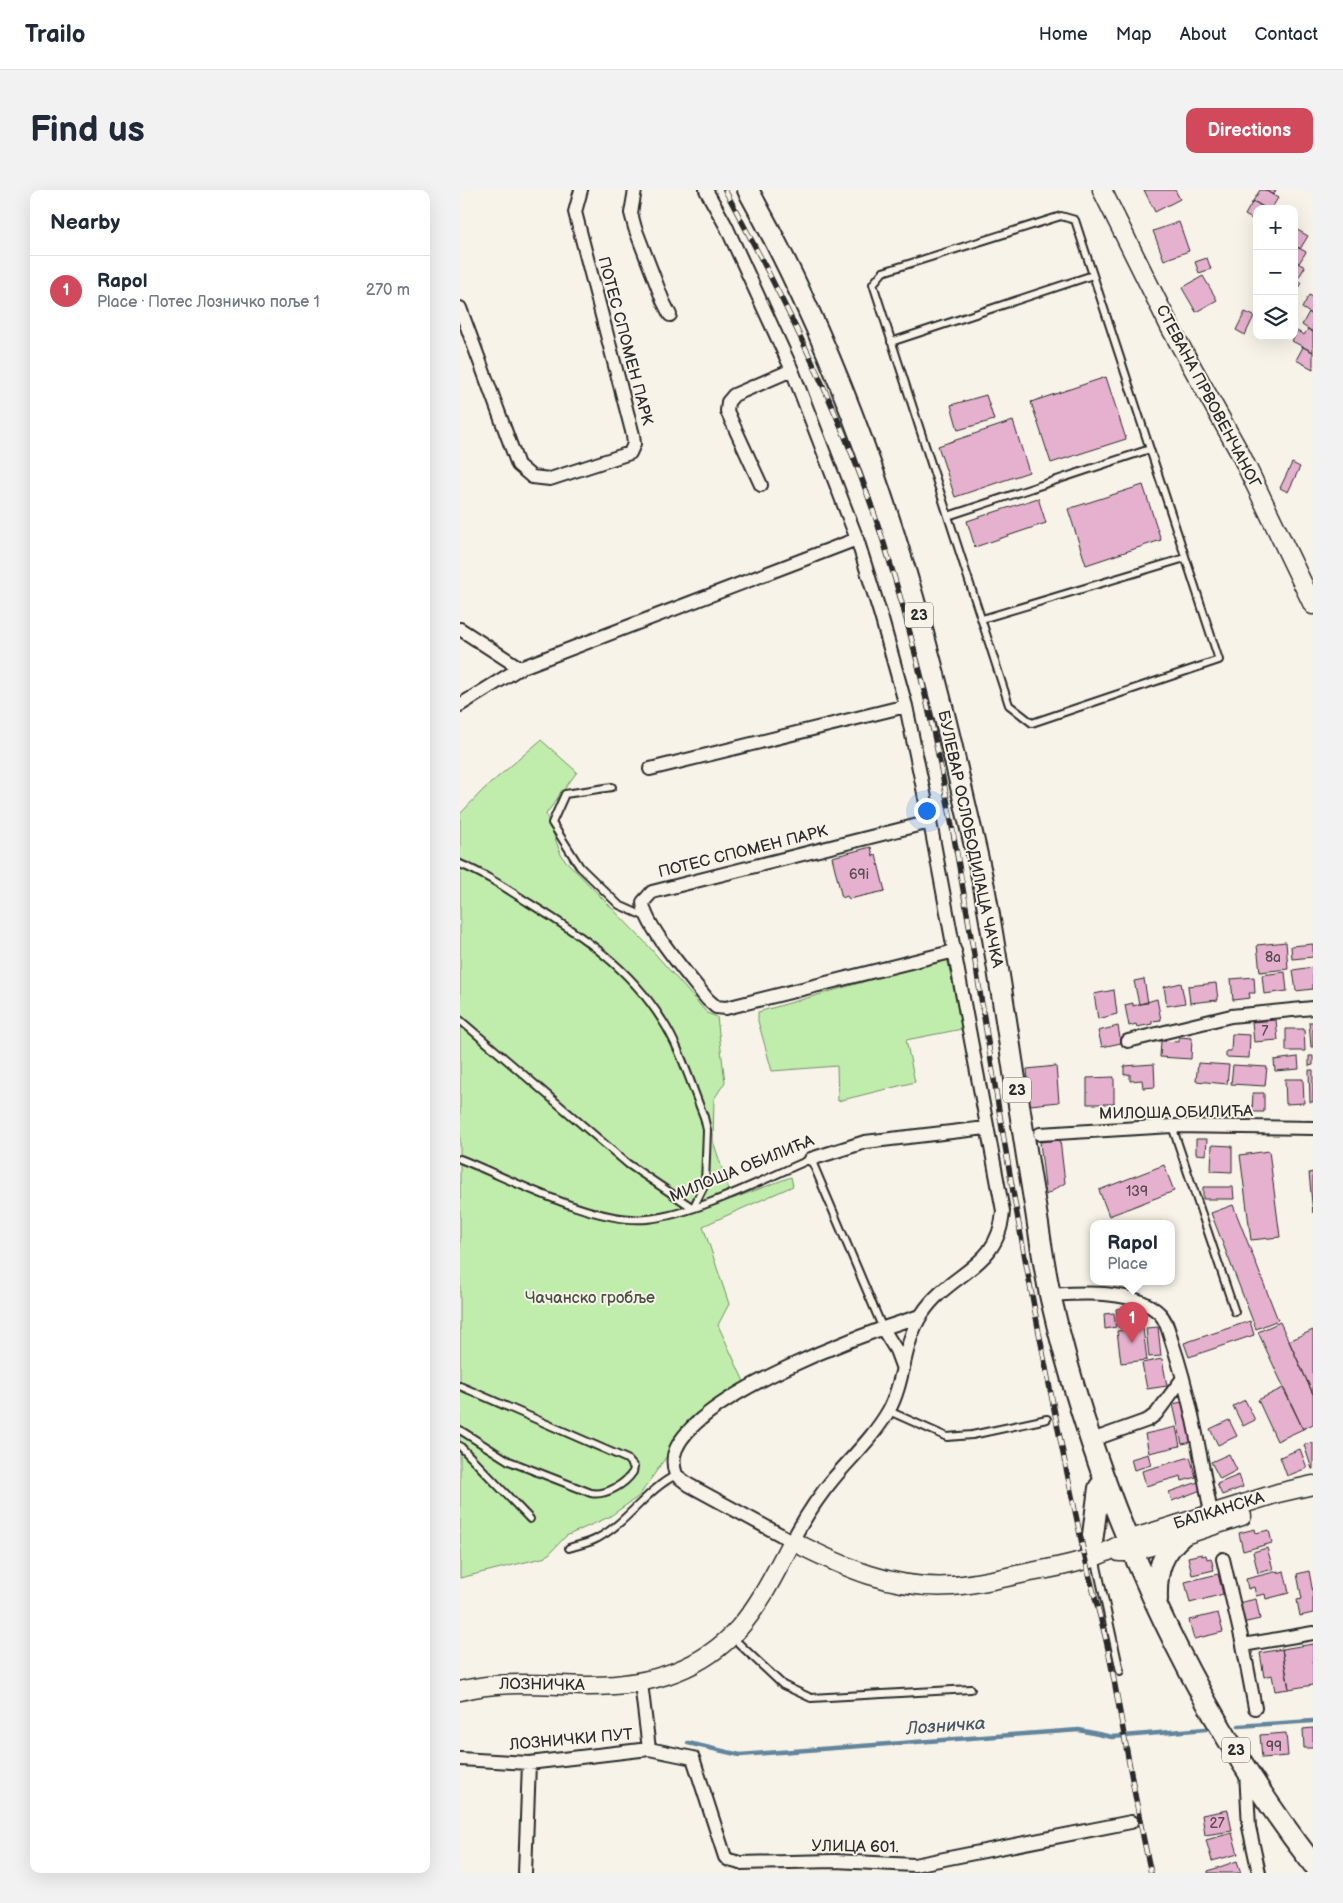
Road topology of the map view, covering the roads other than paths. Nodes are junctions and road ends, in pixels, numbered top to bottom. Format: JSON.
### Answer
{"nodes":[{"id":1,"x":580,"y":190,"type":"edge"},
{"id":2,"x":635,"y":190,"type":"edge"},
{"id":3,"x":706,"y":190,"type":"edge"},
{"id":4,"x":748,"y":190,"type":"edge"},
{"id":5,"x":1102,"y":190,"type":"edge"},
{"id":6,"x":1093,"y":275,"type":"junction"},
{"id":7,"x":460,"y":308,"type":"edge"},
{"id":8,"x":670,"y":315,"type":"dead end"},
{"id":9,"x":891,"y":342,"type":"junction"},
{"id":10,"x":792,"y":370,"type":"junction"},
{"id":11,"x":1150,"y":449,"type":"junction"},
{"id":12,"x":761,"y":485,"type":"dead end"},
{"id":13,"x":948,"y":516,"type":"junction"},
{"id":14,"x":858,"y":539,"type":"junction"},
{"id":15,"x":1186,"y":558,"type":"junction"},
{"id":16,"x":1313,"y":605,"type":"edge"},
{"id":17,"x":982,"y":619,"type":"junction"},
{"id":18,"x":460,"y":629,"type":"edge"},
{"id":19,"x":520,"y":668,"type":"junction"},
{"id":20,"x":460,"y":705,"type":"edge"},
{"id":21,"x":906,"y":706,"type":"junction"},
{"id":22,"x":650,"y":770,"type":"dead end"},
{"id":23,"x":612,"y":787,"type":"dead end"},
{"id":24,"x":930,"y":822,"type":"junction"},
{"id":25,"x":460,"y":864,"type":"edge"},
{"id":26,"x":646,"y":917,"type":"junction"},
{"id":27,"x":955,"y":951,"type":"junction"},
{"id":28,"x":1313,"y":1008,"type":"edge"},
{"id":29,"x":460,"y":1020,"type":"edge"},
{"id":30,"x":1128,"y":1041,"type":"dead end"},
{"id":31,"x":1172,"y":1126,"type":"junction"},
{"id":32,"x":986,"y":1128,"type":"junction"},
{"id":33,"x":1313,"y":1128,"type":"edge"},
{"id":34,"x":1040,"y":1134,"type":"dead end"},
{"id":35,"x":460,"y":1158,"type":"edge"},
{"id":36,"x":811,"y":1159,"type":"junction"},
{"id":37,"x":693,"y":1208,"type":"junction"},
{"id":38,"x":1050,"y":1295,"type":"junction"},
{"id":39,"x":1235,"y":1312,"type":"dead end"},
{"id":40,"x":920,"y":1316,"type":"junction"},
{"id":41,"x":883,"y":1328,"type":"junction"},
{"id":42,"x":903,"y":1368,"type":"junction"},
{"id":43,"x":1183,"y":1378,"type":"junction"},
{"id":44,"x":460,"y":1386,"type":"edge"},
{"id":45,"x":889,"y":1411,"type":"junction"},
{"id":46,"x":1047,"y":1419,"type":"dead end"},
{"id":47,"x":460,"y":1430,"type":"edge"},
{"id":48,"x":1092,"y":1440,"type":"junction"},
{"id":49,"x":460,"y":1446,"type":"edge"},
{"id":50,"x":676,"y":1475,"type":"junction"},
{"id":51,"x":1105,"y":1480,"type":"junction"},
{"id":52,"x":1312,"y":1486,"type":"edge"},
{"id":53,"x":1211,"y":1513,"type":"junction"},
{"id":54,"x":530,"y":1519,"type":"dead end"},
{"id":55,"x":1184,"y":1534,"type":"junction"},
{"id":56,"x":792,"y":1541,"type":"junction"},
{"id":57,"x":1131,"y":1546,"type":"junction"},
{"id":58,"x":569,"y":1548,"type":"dead end"},
{"id":59,"x":1099,"y":1556,"type":"junction"},
{"id":60,"x":1223,"y":1559,"type":"dead end"},
{"id":61,"x":1157,"y":1607,"type":"junction"},
{"id":62,"x":1313,"y":1632,"type":"edge"},
{"id":63,"x":731,"y":1636,"type":"junction"},
{"id":64,"x":1244,"y":1645,"type":"junction"},
{"id":65,"x":1120,"y":1671,"type":"dead end"},
{"id":66,"x":641,"y":1683,"type":"junction"},
{"id":67,"x":971,"y":1689,"type":"dead end"},
{"id":68,"x":460,"y":1691,"type":"edge"},
{"id":69,"x":1255,"y":1708,"type":"dead end"},
{"id":70,"x":649,"y":1749,"type":"junction"},
{"id":71,"x":460,"y":1759,"type":"edge"},
{"id":72,"x":529,"y":1763,"type":"junction"},
{"id":73,"x":1246,"y":1766,"type":"junction"},
{"id":74,"x":1131,"y":1822,"type":"dead end"},
{"id":75,"x":1313,"y":1864,"type":"edge"},
{"id":76,"x":525,"y":1873,"type":"edge"},
{"id":77,"x":1259,"y":1873,"type":"edge"}],
"edges":[{"from":1,"to":7,"type":"street","name":"ПОТЕС СПОМЕН ПАРК"},
{"from":2,"to":8,"type":"street"},
{"from":3,"to":10,"type":"street"},
{"from":4,"to":38,"type":"main road","name":"БУЛЕВАР ОСЛОБОДИЛАЦА ЧАЧКА","number":"23"},
{"from":5,"to":16,"type":"street","name":"СТЕВАНА ПРВОВЕНЧАНОГ"},
{"from":6,"to":9,"type":"lane"},
{"from":6,"to":9,"type":"lane"},
{"from":6,"to":11,"type":"lane"},
{"from":9,"to":13,"type":"lane"},
{"from":10,"to":12,"type":"street"},
{"from":10,"to":14,"type":"street"},
{"from":11,"to":13,"type":"lane"},
{"from":11,"to":15,"type":"lane"},
{"from":13,"to":17,"type":"lane"},
{"from":14,"to":19,"type":"street"},
{"from":14,"to":21,"type":"street"},
{"from":15,"to":17,"type":"lane"},
{"from":15,"to":17,"type":"lane"},
{"from":18,"to":19,"type":"street"},
{"from":19,"to":20,"type":"street"},
{"from":21,"to":22,"type":"street"},
{"from":21,"to":24,"type":"street"},
{"from":23,"to":26,"type":"lane"},
{"from":24,"to":26,"type":"street","name":"ПОТЕС СПОМЕН ПАРК"},
{"from":24,"to":27,"type":"street"},
{"from":25,"to":37,"type":"lane"},
{"from":26,"to":27,"type":"street"},
{"from":27,"to":32,"type":"street"},
{"from":28,"to":30,"type":"street"},
{"from":29,"to":37,"type":"lane"},
{"from":31,"to":33,"type":"street","name":"МИЛОША ОБИЛИЋА"},
{"from":31,"to":34,"type":"street","name":"МИЛОША ОБИЛИЋА"},
{"from":31,"to":39,"type":"lane"},
{"from":32,"to":36,"type":"street","name":"МИЛОША ОБИЛИЋА"},
{"from":32,"to":40,"type":"street","name":"ЛОЗНИЧКА"},
{"from":35,"to":37,"type":"lane","name":"МИЛОША ОБИЛИЋА"},
{"from":36,"to":37,"type":"lane","name":"МИЛОША ОБИЛИЋА"},
{"from":36,"to":41,"type":"lane"},
{"from":38,"to":43,"type":"street"},
{"from":38,"to":48,"type":"main road","name":"БУЛЕВАР ОСЛОБОДИЛАЦА ЧАЧКА","number":"23"},
{"from":40,"to":41,"type":"street"},
{"from":40,"to":42,"type":"street","name":"ЛОЗНИЧКА"},
{"from":41,"to":42,"type":"street"},
{"from":41,"to":50,"type":"street"},
{"from":42,"to":45,"type":"street","name":"ЛОЗНИЧКА"},
{"from":43,"to":48,"type":"street"},
{"from":43,"to":53,"type":"street"},
{"from":44,"to":47,"type":"lane"},
{"from":45,"to":46,"type":"lane"},
{"from":45,"to":56,"type":"street","name":"ЛОЗНИЧКА"},
{"from":48,"to":51,"type":"main road","name":"БУЛЕВАР ОСЛОБОДИЛАЦА ЧАЧКА","number":"23"},
{"from":49,"to":54,"type":"lane"},
{"from":50,"to":56,"type":"street"},
{"from":50,"to":58,"type":"lane"},
{"from":51,"to":57,"type":"main road","name":"БУЛЕВАР ОСЛОБОДИЛАЦА ЧАЧКА","number":"23"},
{"from":51,"to":59,"type":"main road"},
{"from":52,"to":53,"type":"street","name":"БАЛКАНСКА"},
{"from":52,"to":55,"type":"street","name":"БАЛКАНСКА"},
{"from":53,"to":57,"type":"street","name":"БАЛКАНСКА"},
{"from":55,"to":57,"type":"street","name":"БАЛКАНСКА"},
{"from":55,"to":61,"type":"main road"},
{"from":56,"to":59,"type":"street"},
{"from":56,"to":63,"type":"street","name":"ЛОЗНИЧКА"},
{"from":57,"to":59,"type":"street"},
{"from":57,"to":61,"type":"main road","name":"БУЛЕВАР ОСЛОБОДИЛАЦА ЧАЧКА","number":"23"},
{"from":59,"to":65,"type":"lane"},
{"from":60,"to":64,"type":"street"},
{"from":61,"to":73,"type":"main road","name":"БУЛЕВАР ОСЛОБОДИЛАЦА ЧАЧКА","number":"23"},
{"from":62,"to":64,"type":"street"},
{"from":63,"to":66,"type":"street","name":"ЛОЗНИЧКА"},
{"from":63,"to":67,"type":"lane"},
{"from":64,"to":69,"type":"street"},
{"from":66,"to":68,"type":"street","name":"ЛОЗНИЧКА"},
{"from":66,"to":70,"type":"street","name":"ЛОЗНИЧКИ ПУТ"},
{"from":70,"to":72,"type":"street","name":"ЛОЗНИЧКИ ПУТ"},
{"from":70,"to":74,"type":"street","name":"УЛИЦА 601."},
{"from":71,"to":72,"type":"street","name":"ЛОЗНИЧКИ ПУТ"},
{"from":72,"to":76,"type":"street"},
{"from":73,"to":75,"type":"main road","name":"БУЛЕВАР ОСЛОБОДИЛАЦА ЧАЧКА","number":"23"},
{"from":73,"to":77,"type":"street"}]}
